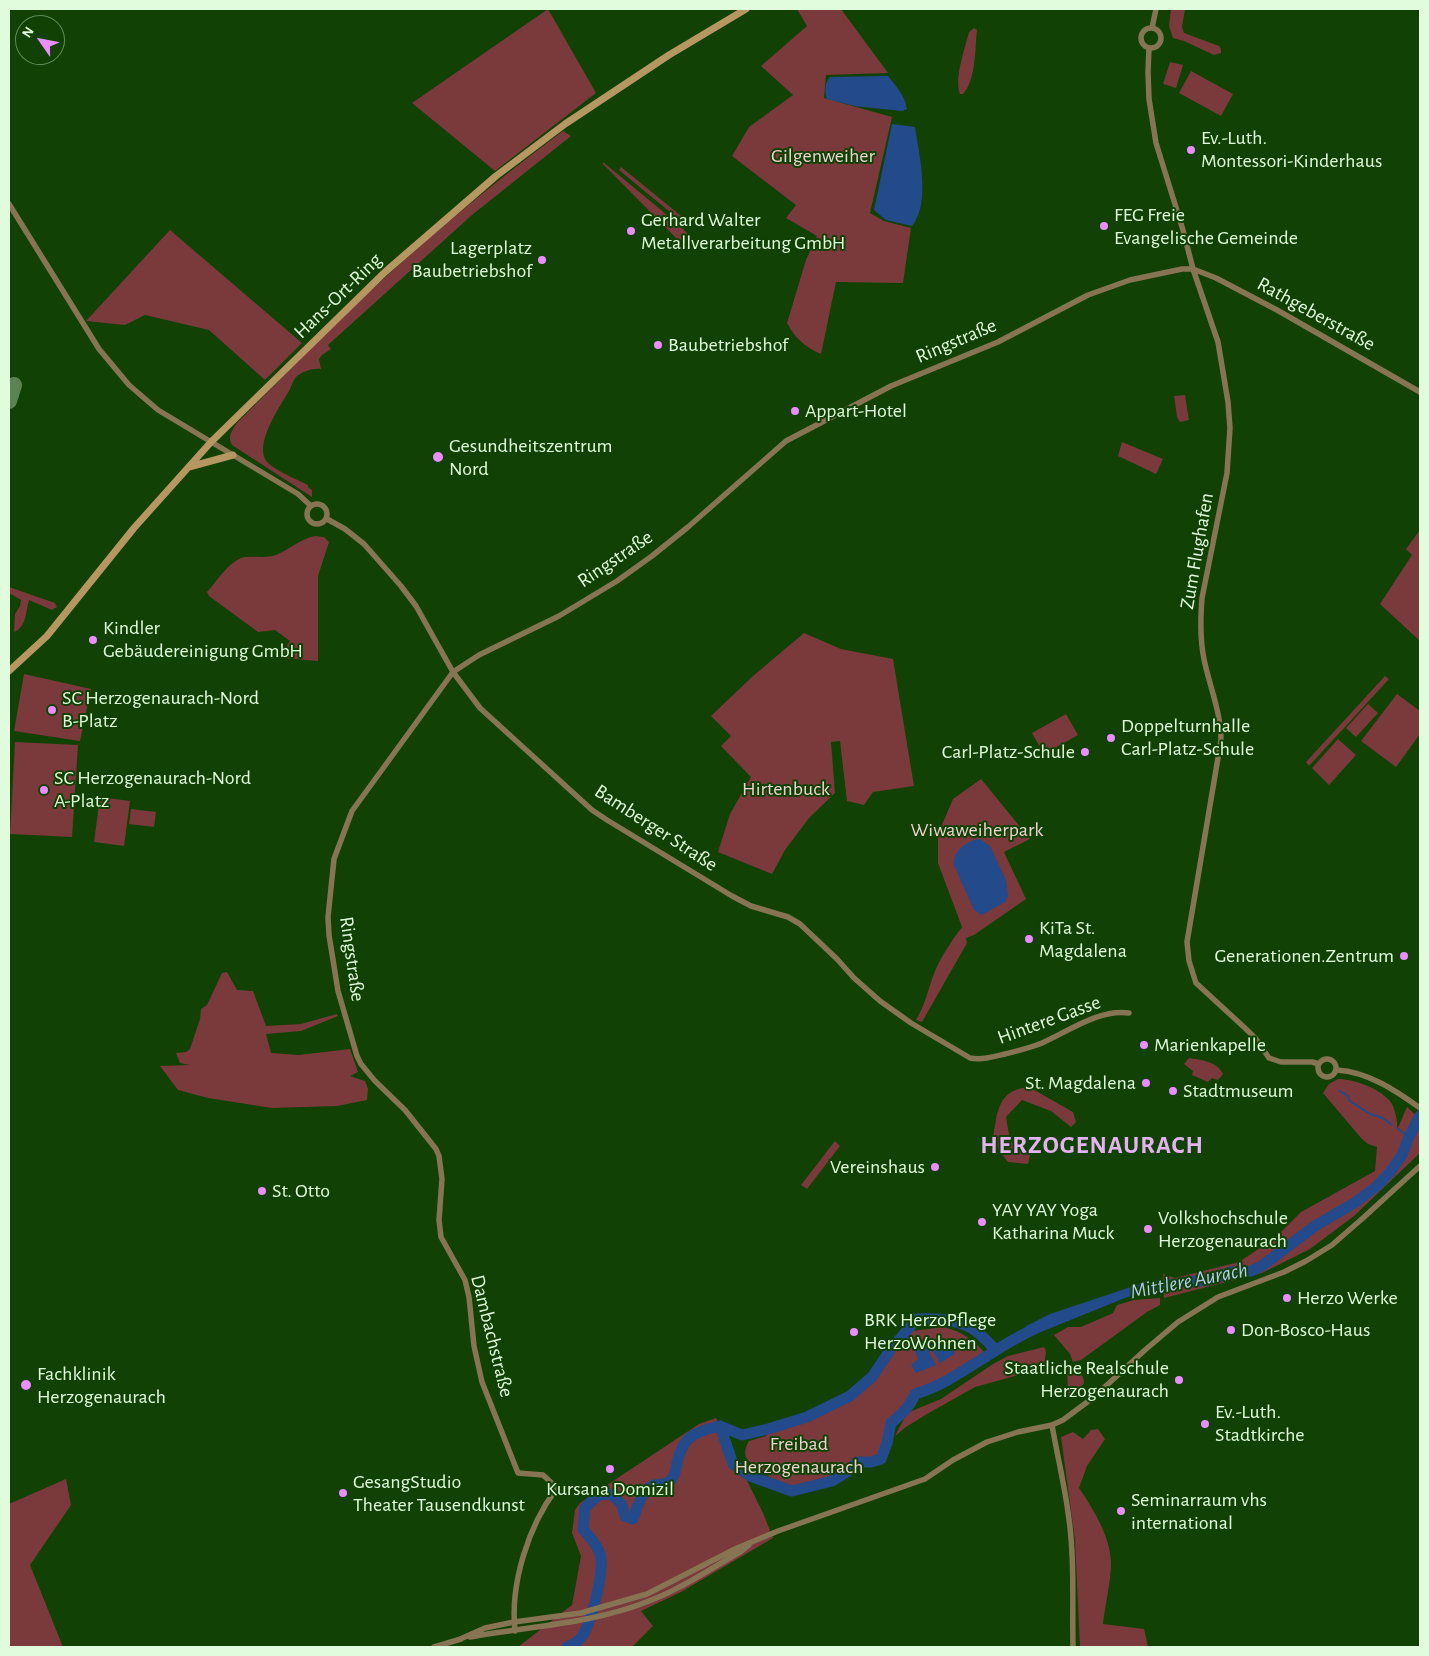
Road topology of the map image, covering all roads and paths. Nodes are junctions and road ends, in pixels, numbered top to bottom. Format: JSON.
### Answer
{"nodes":[{"id":1,"x":746,"y":9,"type":"edge"},
{"id":2,"x":1156,"y":9,"type":"edge"},
{"id":3,"x":1152,"y":28,"type":"junction"},
{"id":4,"x":1149,"y":48,"type":"junction"},
{"id":5,"x":9,"y":204,"type":"edge"},
{"id":6,"x":1193,"y":269,"type":"junction"},
{"id":7,"x":1420,"y":392,"type":"edge"},
{"id":8,"x":211,"y":442,"type":"junction"},
{"id":9,"x":233,"y":455,"type":"junction"},
{"id":10,"x":188,"y":467,"type":"junction"},
{"id":11,"x":311,"y":506,"type":"junction"},
{"id":12,"x":327,"y":520,"type":"junction"},
{"id":13,"x":9,"y":671,"type":"edge"},
{"id":14,"x":453,"y":672,"type":"junction"},
{"id":15,"x":1129,"y":1013,"type":"dead end"},
{"id":16,"x":980,"y":1060,"type":"joint"},
{"id":17,"x":1319,"y":1064,"type":"junction"},
{"id":18,"x":1336,"y":1070,"type":"junction"},
{"id":19,"x":375,"y":1081,"type":"joint"},
{"id":20,"x":1420,"y":1108,"type":"edge"},
{"id":21,"x":1420,"y":1166,"type":"edge"},
{"id":22,"x":1052,"y":1425,"type":"junction"},
{"id":23,"x":757,"y":1539,"type":"junction"},
{"id":24,"x":514,"y":1622,"type":"junction"},
{"id":25,"x":515,"y":1631,"type":"junction"},
{"id":26,"x":458,"y":1640,"type":"junction"},
{"id":27,"x":434,"y":1647,"type":"edge"},
{"id":28,"x":1073,"y":1647,"type":"edge"}],
"edges":[{"from":1,"to":8,"type":"main road","name":"Hans-Ort-Ring"},
{"from":2,"to":3,"type":"street"},
{"from":3,"to":4,"type":"street"},
{"from":3,"to":4,"type":"street"},
{"from":4,"to":6,"type":"street","name":"Zum Flughafen"},
{"from":5,"to":8,"type":"street","name":"Bamberger Straße"},
{"from":6,"to":7,"type":"street","name":"Rathgeberstraße"},
{"from":6,"to":14,"type":"street","name":"Ringstraße"},
{"from":6,"to":17,"type":"street","name":"Zum Flughafen"},
{"from":8,"to":9,"type":"street","name":"Bamberger Straße"},
{"from":8,"to":10,"type":"main road","name":"Hans-Ort-Ring"},
{"from":9,"to":10,"type":"main road"},
{"from":9,"to":11,"type":"street","name":"Bamberger Straße"},
{"from":10,"to":13,"type":"main road","name":"Hans-Ort-Ring"},
{"from":11,"to":12,"type":"street","name":"Bamberger Straße"},
{"from":11,"to":12,"type":"street","name":"Bamberger Straße"},
{"from":12,"to":14,"type":"street","name":"Bamberger Straße"},
{"from":14,"to":16,"type":"street","name":"Bamberger Straße"},
{"from":14,"to":19,"type":"street","name":"Ringstraße"},
{"from":15,"to":16,"type":"street","name":"Hintere Gasse"},
{"from":17,"to":18,"type":"street"},
{"from":17,"to":18,"type":"street"},
{"from":18,"to":20,"type":"street"},
{"from":19,"to":24,"type":"street","name":"Dambachstraße"},
{"from":21,"to":22,"type":"street"},
{"from":22,"to":23,"type":"street"},
{"from":22,"to":28,"type":"street"},
{"from":23,"to":24,"type":"street"},
{"from":23,"to":25,"type":"street"},
{"from":24,"to":25,"type":"street"},
{"from":24,"to":26,"type":"street"},
{"from":25,"to":26,"type":"street"},
{"from":26,"to":27,"type":"street"}]}
